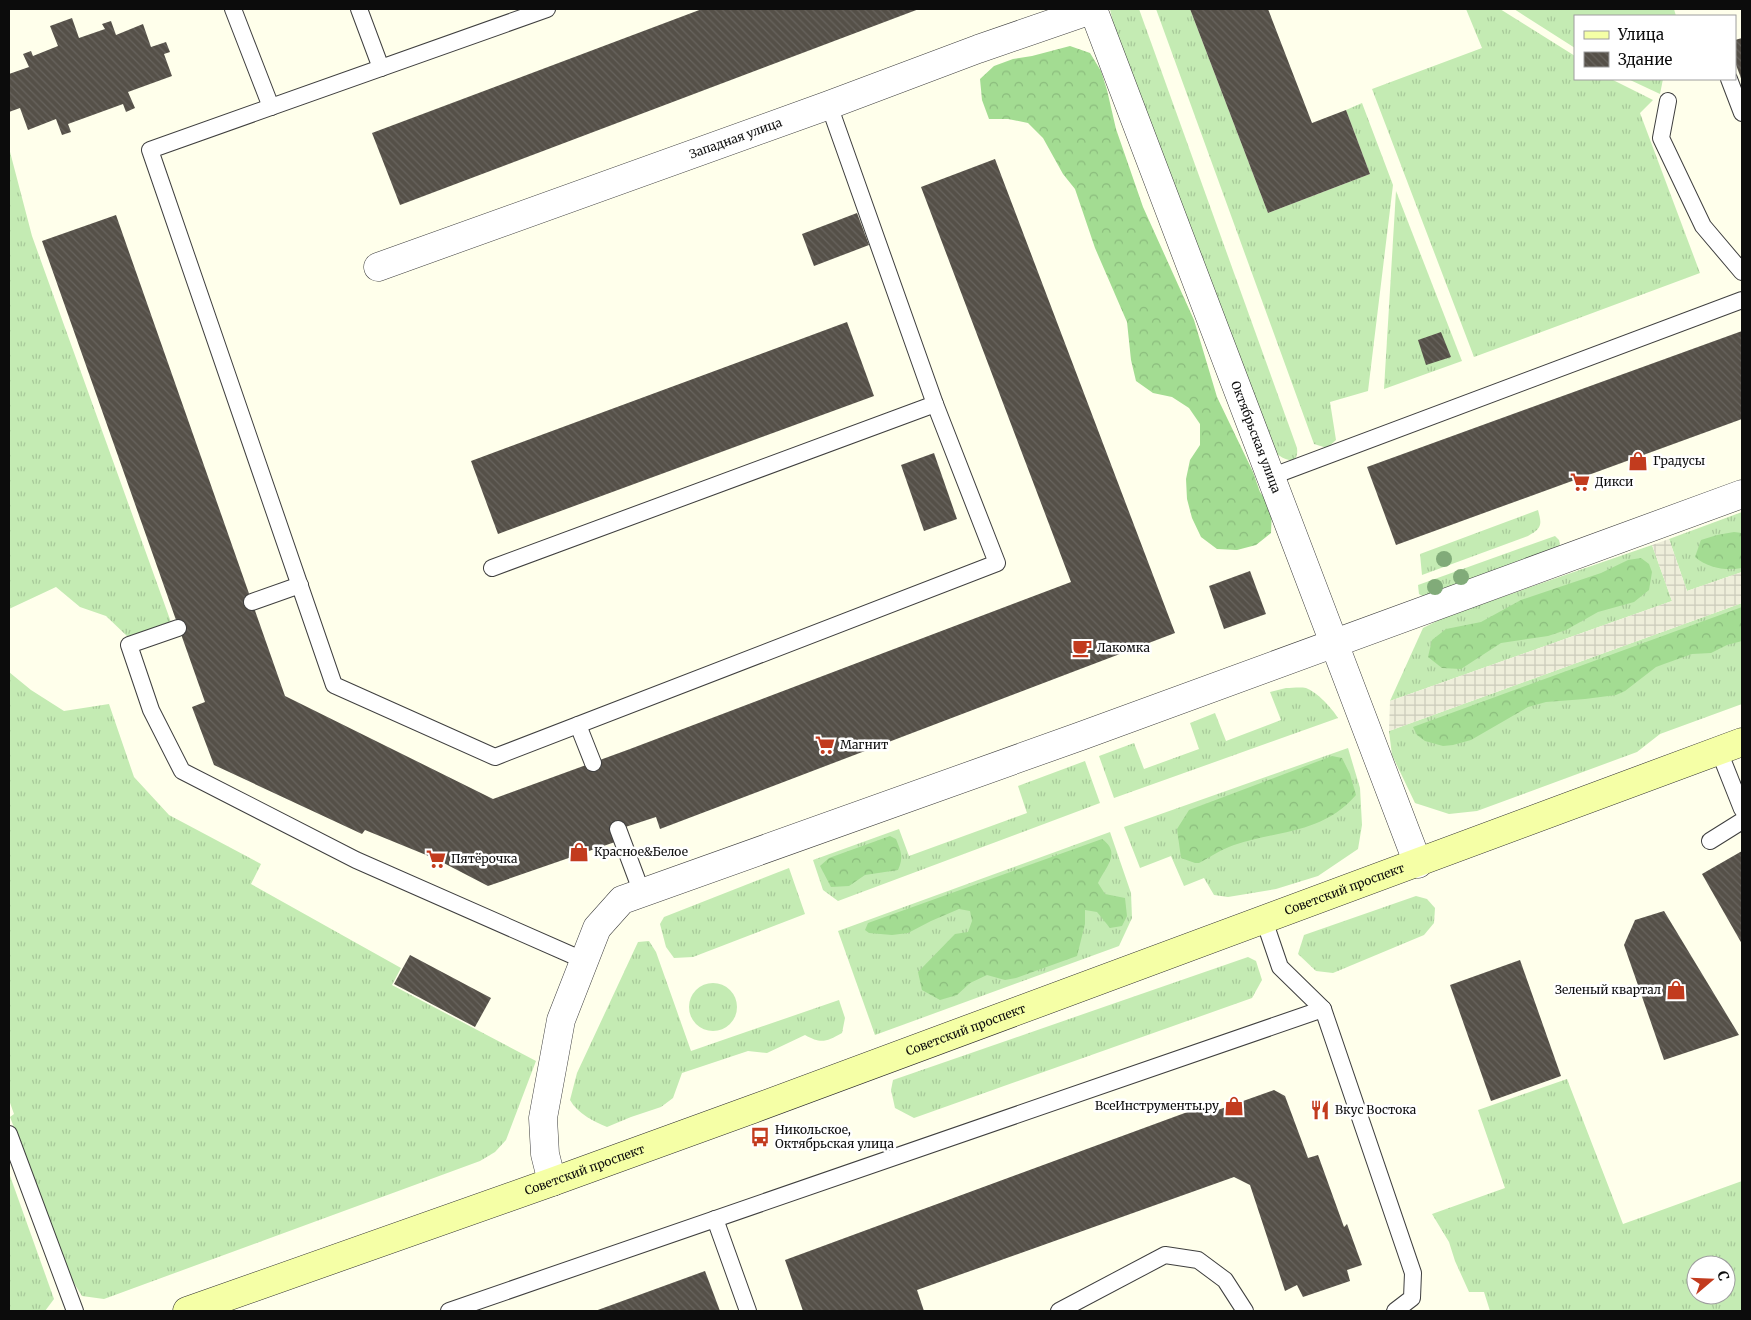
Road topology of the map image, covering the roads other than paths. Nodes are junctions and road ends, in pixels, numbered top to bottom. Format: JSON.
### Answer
{"nodes":[{"id":1,"x":233,"y":9,"type":"edge"},
{"id":2,"x":359,"y":9,"type":"edge"},
{"id":3,"x":546,"y":9,"type":"edge"},
{"id":4,"x":1094,"y":9,"type":"edge"},
{"id":5,"x":381,"y":68,"type":"junction"},
{"id":6,"x":1729,"y":80,"type":"edge"},
{"id":7,"x":1668,"y":101,"type":"dead end"},
{"id":8,"x":829,"y":106,"type":"junction"},
{"id":9,"x":271,"y":107,"type":"junction"},
{"id":10,"x":1742,"y":113,"type":"edge"},
{"id":11,"x":378,"y":267,"type":"dead end"},
{"id":12,"x":1742,"y":272,"type":"edge"},
{"id":13,"x":1742,"y":300,"type":"edge"},
{"id":14,"x":936,"y":404,"type":"junction"},
{"id":15,"x":1270,"y":477,"type":"junction"},
{"id":16,"x":1742,"y":494,"type":"edge"},
{"id":17,"x":492,"y":568,"type":"dead end"},
{"id":18,"x":300,"y":585,"type":"junction"},
{"id":19,"x":252,"y":602,"type":"dead end"},
{"id":20,"x":178,"y":628,"type":"dead end"},
{"id":21,"x":1333,"y":643,"type":"junction"},
{"id":22,"x":578,"y":725,"type":"junction"},
{"id":23,"x":1730,"y":747,"type":"edge"},
{"id":24,"x":592,"y":763,"type":"dead end"},
{"id":25,"x":1742,"y":809,"type":"edge"},
{"id":26,"x":1742,"y":821,"type":"edge"},
{"id":27,"x":618,"y":829,"type":"dead end"},
{"id":28,"x":1710,"y":841,"type":"dead end"},
{"id":29,"x":1418,"y":864,"type":"junction"},
{"id":30,"x":642,"y":893,"type":"junction"},
{"id":31,"x":1264,"y":920,"type":"junction"},
{"id":32,"x":583,"y":960,"type":"junction"},
{"id":33,"x":1323,"y":1008,"type":"junction"},
{"id":34,"x":9,"y":1134,"type":"edge"},
{"id":35,"x":552,"y":1182,"type":"junction"},
{"id":36,"x":715,"y":1219,"type":"junction"},
{"id":37,"x":75,"y":1311,"type":"edge"},
{"id":38,"x":187,"y":1311,"type":"edge"},
{"id":39,"x":449,"y":1311,"type":"edge"},
{"id":40,"x":748,"y":1311,"type":"edge"},
{"id":41,"x":1059,"y":1311,"type":"edge"},
{"id":42,"x":1245,"y":1311,"type":"edge"},
{"id":43,"x":1395,"y":1311,"type":"edge"}],
"edges":[{"from":1,"to":9,"type":"lane"},
{"from":2,"to":5,"type":"lane"},
{"from":3,"to":5,"type":"lane"},
{"from":4,"to":8,"type":"street","name":"Западная улица"},
{"from":4,"to":15,"type":"street","name":"Октябрьская улица"},
{"from":5,"to":9,"type":"lane"},
{"from":6,"to":10,"type":"lane"},
{"from":7,"to":12,"type":"lane"},
{"from":8,"to":11,"type":"street","name":"Западная улица"},
{"from":8,"to":14,"type":"lane"},
{"from":9,"to":18,"type":"lane"},
{"from":13,"to":15,"type":"lane"},
{"from":14,"to":17,"type":"lane"},
{"from":14,"to":22,"type":"lane"},
{"from":15,"to":21,"type":"street","name":"Октябрьская улица"},
{"from":16,"to":21,"type":"street"},
{"from":18,"to":19,"type":"lane"},
{"from":18,"to":22,"type":"lane"},
{"from":20,"to":32,"type":"lane"},
{"from":21,"to":29,"type":"street","name":"Октябрьская улица"},
{"from":21,"to":30,"type":"street"},
{"from":22,"to":24,"type":"lane"},
{"from":23,"to":25,"type":"lane"},
{"from":23,"to":29,"type":"main road","name":"Советский проспект"},
{"from":26,"to":28,"type":"lane"},
{"from":27,"to":30,"type":"lane"},
{"from":29,"to":31,"type":"main road","name":"Советский проспект"},
{"from":30,"to":32,"type":"street"},
{"from":31,"to":33,"type":"lane"},
{"from":31,"to":35,"type":"main road","name":"Советский проспект"},
{"from":32,"to":35,"type":"street"},
{"from":33,"to":36,"type":"lane"},
{"from":33,"to":43,"type":"lane"},
{"from":34,"to":37,"type":"lane"},
{"from":35,"to":38,"type":"main road","name":"Советский проспект"},
{"from":36,"to":39,"type":"lane"},
{"from":36,"to":40,"type":"lane"},
{"from":41,"to":42,"type":"lane"}]}
